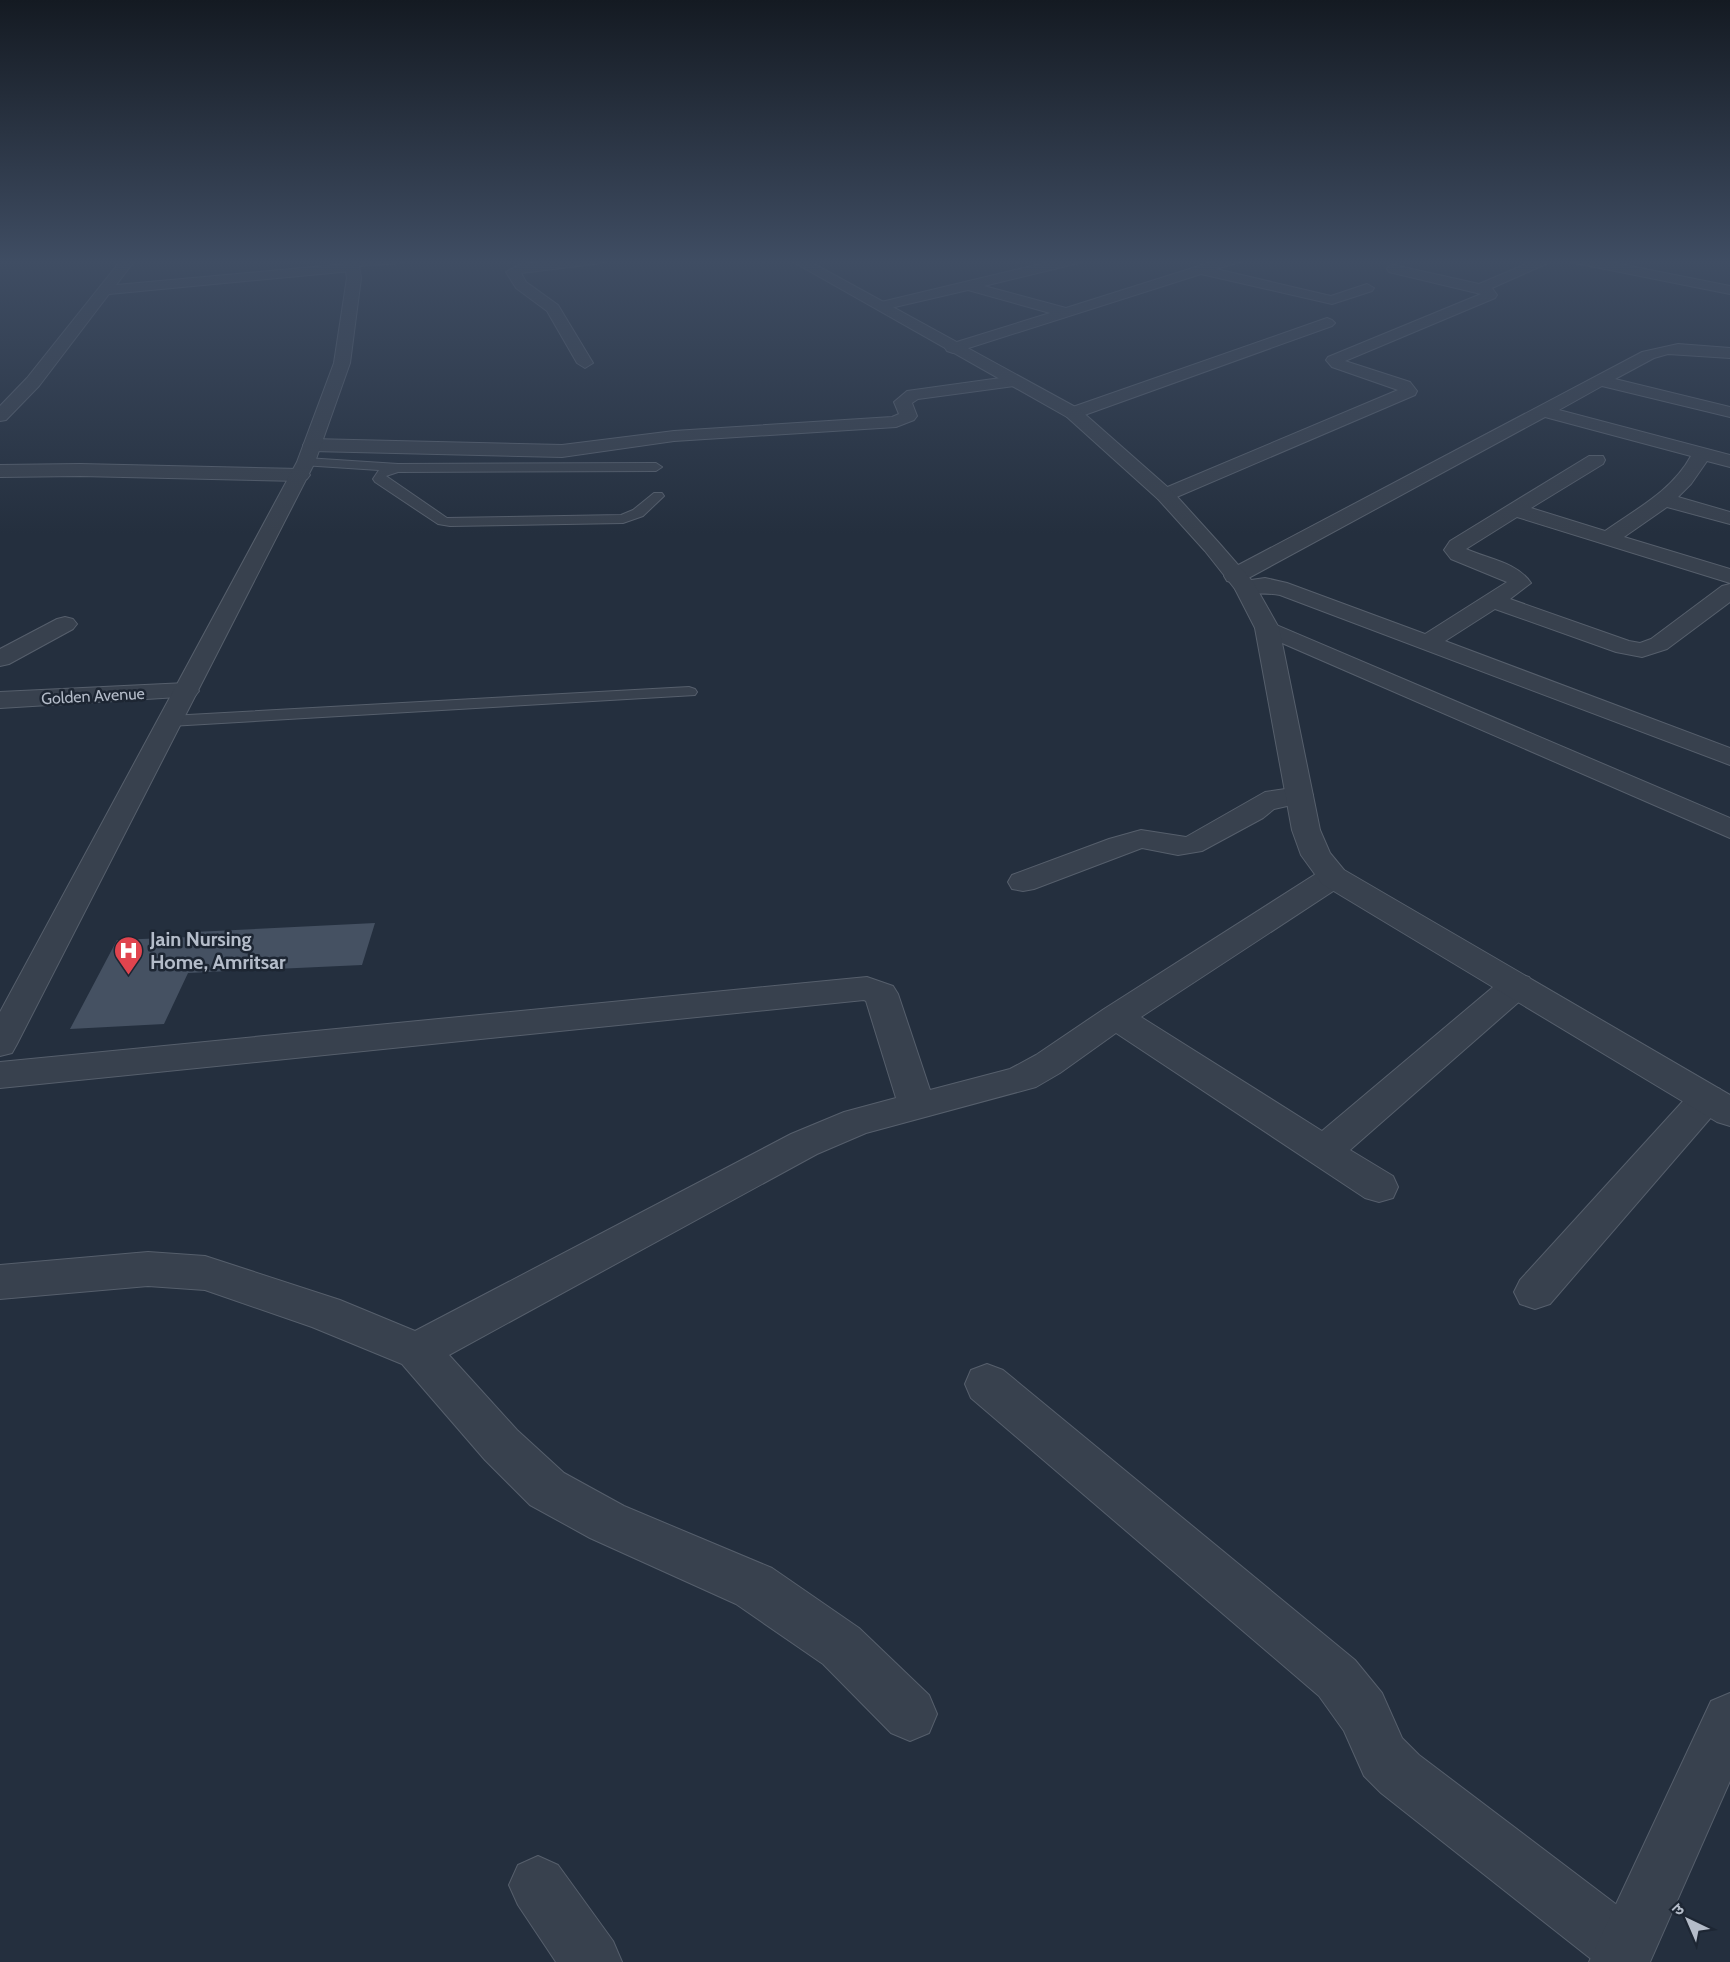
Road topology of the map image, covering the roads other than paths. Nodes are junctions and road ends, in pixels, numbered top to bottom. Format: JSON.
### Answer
{"nodes":[{"id":1,"x":58,"y":351,"type":"edge"},
{"id":2,"x":344,"y":351,"type":"edge"},
{"id":3,"x":578,"y":351,"type":"edge"},
{"id":4,"x":958,"y":351,"type":"edge"},
{"id":5,"x":1249,"y":351,"type":"edge"},
{"id":6,"x":1357,"y":351,"type":"edge"},
{"id":7,"x":1661,"y":351,"type":"edge"},
{"id":8,"x":1705,"y":351,"type":"edge"},
{"id":9,"x":1730,"y":353,"type":"edge"},
{"id":10,"x":585,"y":363,"type":"dead end"},
{"id":11,"x":1016,"y":381,"type":"junction"},
{"id":12,"x":1600,"y":381,"type":"junction"},
{"id":13,"x":1543,"y":411,"type":"junction"},
{"id":14,"x":1730,"y":412,"type":"edge"},
{"id":15,"x":1073,"y":413,"type":"junction"},
{"id":16,"x":0,"y":416,"type":"edge"},
{"id":17,"x":1701,"y":454,"type":"junction"},
{"id":18,"x":1596,"y":460,"type":"dead end"},
{"id":19,"x":306,"y":461,"type":"junction"},
{"id":20,"x":1730,"y":461,"type":"edge"},
{"id":21,"x":656,"y":467,"type":"dead end"},
{"id":22,"x":398,"y":468,"type":"junction"},
{"id":23,"x":0,"y":471,"type":"edge"},
{"id":24,"x":1165,"y":495,"type":"junction"},
{"id":25,"x":658,"y":496,"type":"dead end"},
{"id":26,"x":1661,"y":499,"type":"junction"},
{"id":27,"x":1515,"y":510,"type":"junction"},
{"id":28,"x":1730,"y":518,"type":"edge"},
{"id":29,"x":1608,"y":538,"type":"junction"},
{"id":30,"x":1730,"y":576,"type":"edge"},
{"id":31,"x":1240,"y":581,"type":"junction"},
{"id":32,"x":1730,"y":591,"type":"edge"},
{"id":33,"x":1494,"y":601,"type":"junction"},
{"id":34,"x":65,"y":624,"type":"dead end"},
{"id":35,"x":1267,"y":628,"type":"junction"},
{"id":36,"x":1426,"y":643,"type":"junction"},
{"id":37,"x":0,"y":659,"type":"edge"},
{"id":38,"x":186,"y":691,"type":"junction"},
{"id":39,"x":688,"y":692,"type":"dead end"},
{"id":40,"x":0,"y":700,"type":"edge"},
{"id":41,"x":170,"y":721,"type":"junction"},
{"id":42,"x":1730,"y":757,"type":"edge"},
{"id":43,"x":1299,"y":795,"type":"junction"},
{"id":44,"x":1730,"y":829,"type":"edge"},
{"id":45,"x":1333,"y":877,"type":"junction"},
{"id":46,"x":1023,"y":882,"type":"dead end"},
{"id":47,"x":1517,"y":986,"type":"junction"},
{"id":48,"x":1116,"y":1017,"type":"junction"},
{"id":49,"x":0,"y":1044,"type":"edge"},
{"id":50,"x":0,"y":1075,"type":"edge"},
{"id":51,"x":1718,"y":1105,"type":"edge"},
{"id":52,"x":917,"y":1107,"type":"junction"},
{"id":53,"x":1324,"y":1152,"type":"junction"},
{"id":54,"x":1378,"y":1187,"type":"dead end"},
{"id":55,"x":0,"y":1282,"type":"edge"},
{"id":56,"x":1534,"y":1292,"type":"dead end"},
{"id":57,"x":417,"y":1351,"type":"junction"},
{"id":58,"x":987,"y":1384,"type":"dead end"},
{"id":59,"x":910,"y":1714,"type":"dead end"},
{"id":60,"x":1730,"y":1720,"type":"edge"},
{"id":61,"x":538,"y":1885,"type":"dead end"},
{"id":62,"x":1622,"y":1955,"type":"edge"},
{"id":63,"x":592,"y":1962,"type":"edge"}],
"edges":[{"from":1,"to":16,"type":"street"},
{"from":2,"to":19,"type":"street"},
{"from":3,"to":10,"type":"street"},
{"from":4,"to":11,"type":"street"},
{"from":5,"to":15,"type":"street"},
{"from":6,"to":24,"type":"street"},
{"from":7,"to":12,"type":"street"},
{"from":8,"to":9,"type":"street"},
{"from":11,"to":15,"type":"street"},
{"from":11,"to":19,"type":"street"},
{"from":12,"to":13,"type":"street"},
{"from":12,"to":14,"type":"street"},
{"from":13,"to":17,"type":"street"},
{"from":13,"to":31,"type":"street"},
{"from":15,"to":24,"type":"street"},
{"from":17,"to":20,"type":"street"},
{"from":17,"to":26,"type":"street"},
{"from":18,"to":27,"type":"street"},
{"from":19,"to":22,"type":"lane"},
{"from":19,"to":23,"type":"street"},
{"from":19,"to":38,"type":"street"},
{"from":21,"to":22,"type":"lane"},
{"from":22,"to":25,"type":"lane"},
{"from":24,"to":31,"type":"street"},
{"from":26,"to":28,"type":"street"},
{"from":26,"to":29,"type":"street"},
{"from":27,"to":29,"type":"street"},
{"from":27,"to":33,"type":"street"},
{"from":29,"to":30,"type":"street"},
{"from":31,"to":35,"type":"street"},
{"from":31,"to":36,"type":"street"},
{"from":32,"to":33,"type":"street"},
{"from":33,"to":36,"type":"street"},
{"from":34,"to":37,"type":"street"},
{"from":35,"to":43,"type":"street"},
{"from":35,"to":44,"type":"street"},
{"from":36,"to":42,"type":"street"},
{"from":38,"to":40,"type":"street","name":"Golden Avenue"},
{"from":38,"to":41,"type":"street"},
{"from":39,"to":41,"type":"lane"},
{"from":41,"to":49,"type":"street"},
{"from":43,"to":45,"type":"street"},
{"from":43,"to":46,"type":"street"},
{"from":45,"to":47,"type":"street"},
{"from":45,"to":48,"type":"street"},
{"from":47,"to":51,"type":"street"},
{"from":47,"to":53,"type":"street"},
{"from":48,"to":52,"type":"street"},
{"from":48,"to":53,"type":"street"},
{"from":50,"to":52,"type":"street"},
{"from":51,"to":56,"type":"street"},
{"from":52,"to":57,"type":"street"},
{"from":53,"to":54,"type":"street"},
{"from":55,"to":57,"type":"street"},
{"from":57,"to":59,"type":"street"},
{"from":58,"to":62,"type":"street"},
{"from":60,"to":62,"type":"street"},
{"from":61,"to":63,"type":"street"}]}
